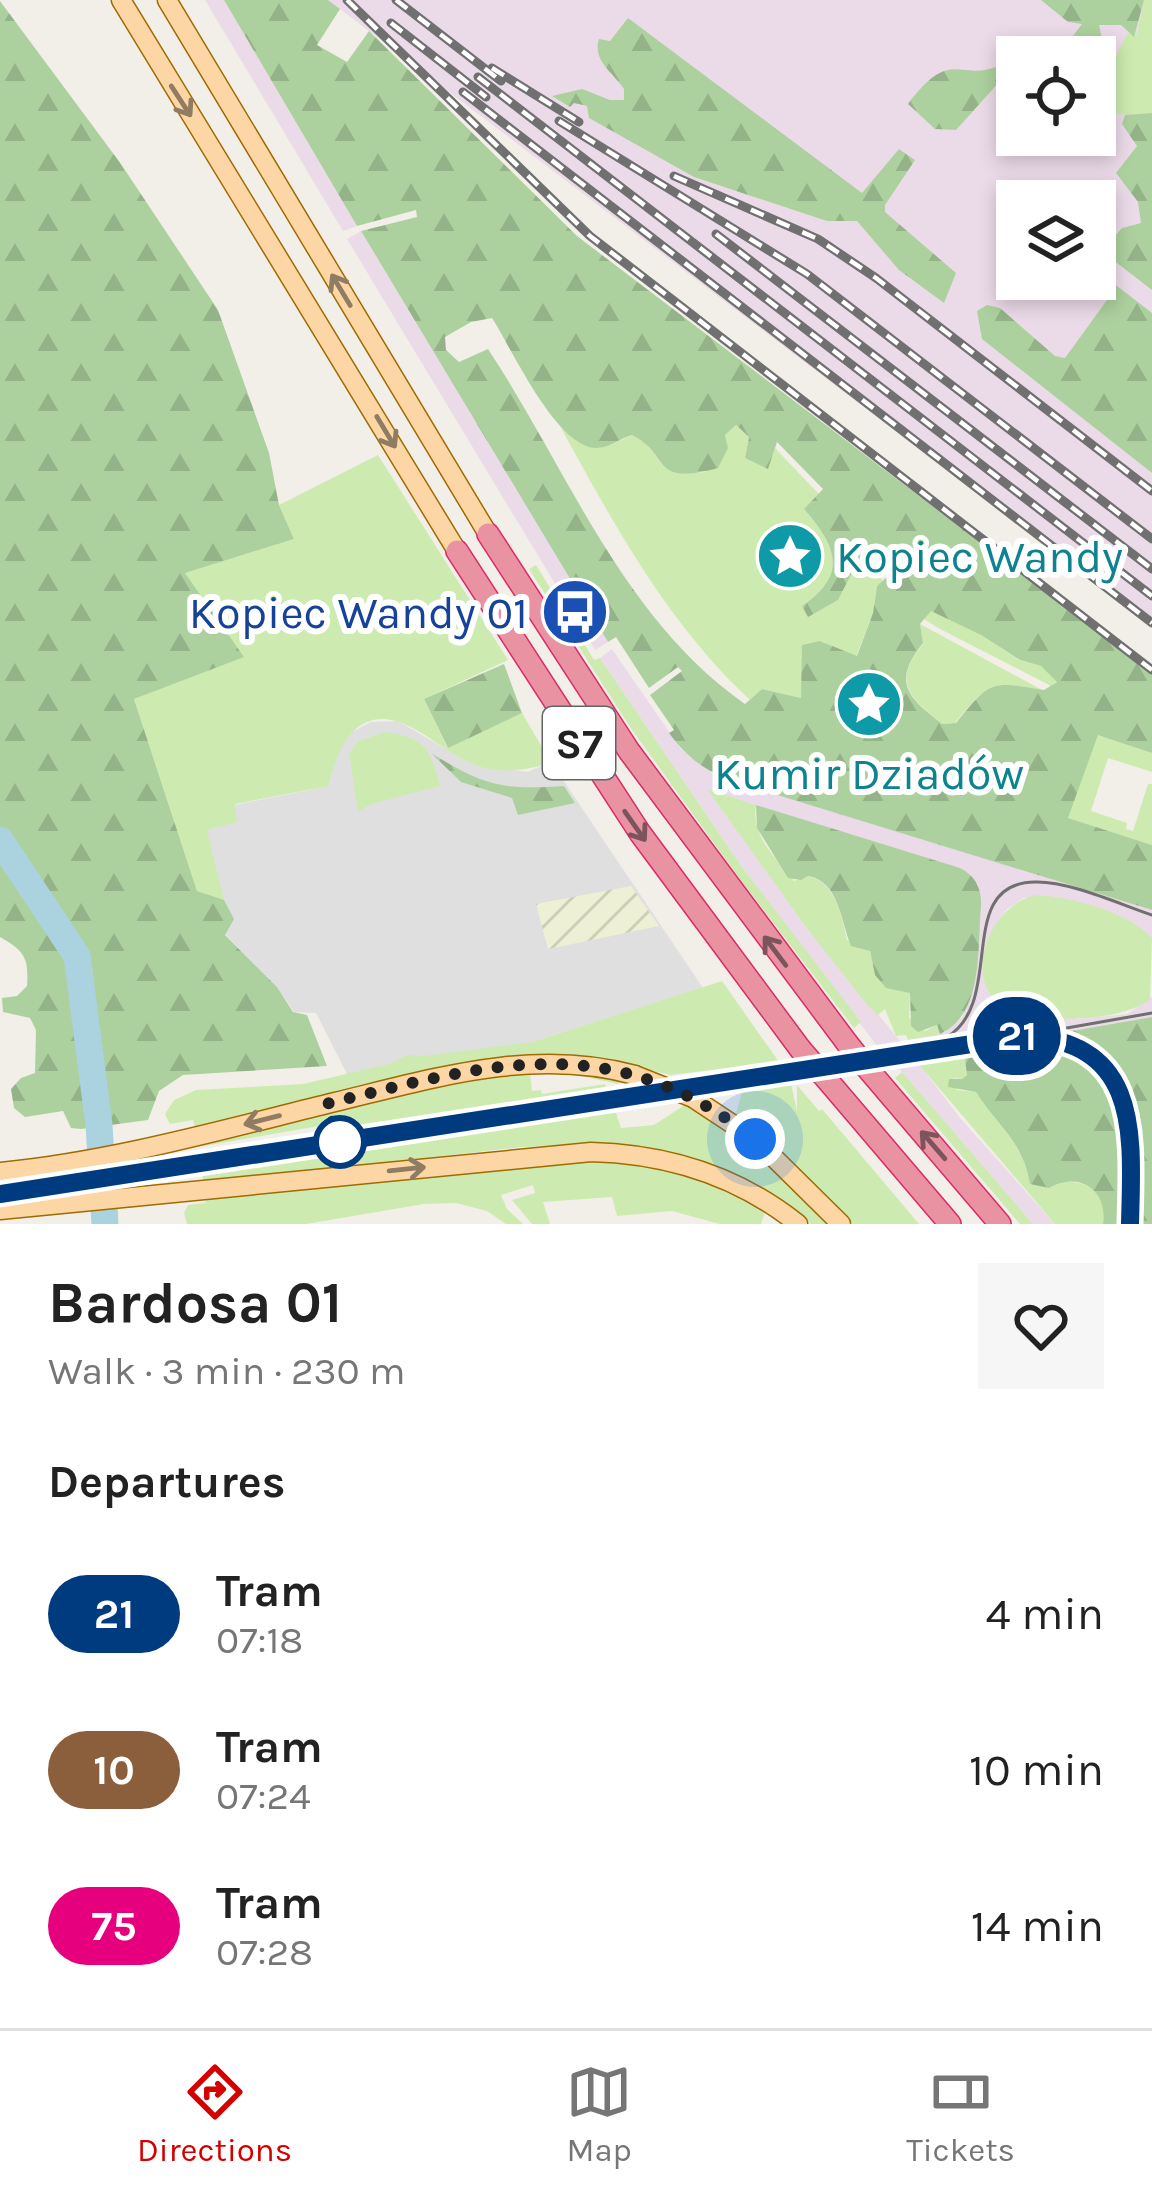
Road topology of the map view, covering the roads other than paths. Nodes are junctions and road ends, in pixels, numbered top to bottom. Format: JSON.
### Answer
{"nodes":[{"id":1,"x":121,"y":0,"type":"edge"},
{"id":2,"x":167,"y":0,"type":"edge"},
{"id":3,"x":488,"y":534,"type":"joint"},
{"id":4,"x":458,"y":551,"type":"joint"},
{"id":5,"x":0,"y":1172,"type":"edge"},
{"id":6,"x":0,"y":1210,"type":"edge"},
{"id":7,"x":798,"y":1224,"type":"edge"},
{"id":8,"x":841,"y":1224,"type":"edge"},
{"id":9,"x":950,"y":1224,"type":"edge"},
{"id":10,"x":1000,"y":1224,"type":"edge"}],
"edges":[{"from":1,"to":4,"type":"main road","number":"S7","one_way":true},
{"from":3,"to":2,"type":"main road","number":"S7","one_way":true},
{"from":10,"to":3,"type":"highway","number":"S7","one_way":true,"bridge":true},
{"from":4,"to":9,"type":"highway","number":"S7","one_way":true,"bridge":true},
{"from":8,"to":5,"type":"main road","one_way":true,"bridge":true},
{"from":6,"to":7,"type":"main road","one_way":true}]}
